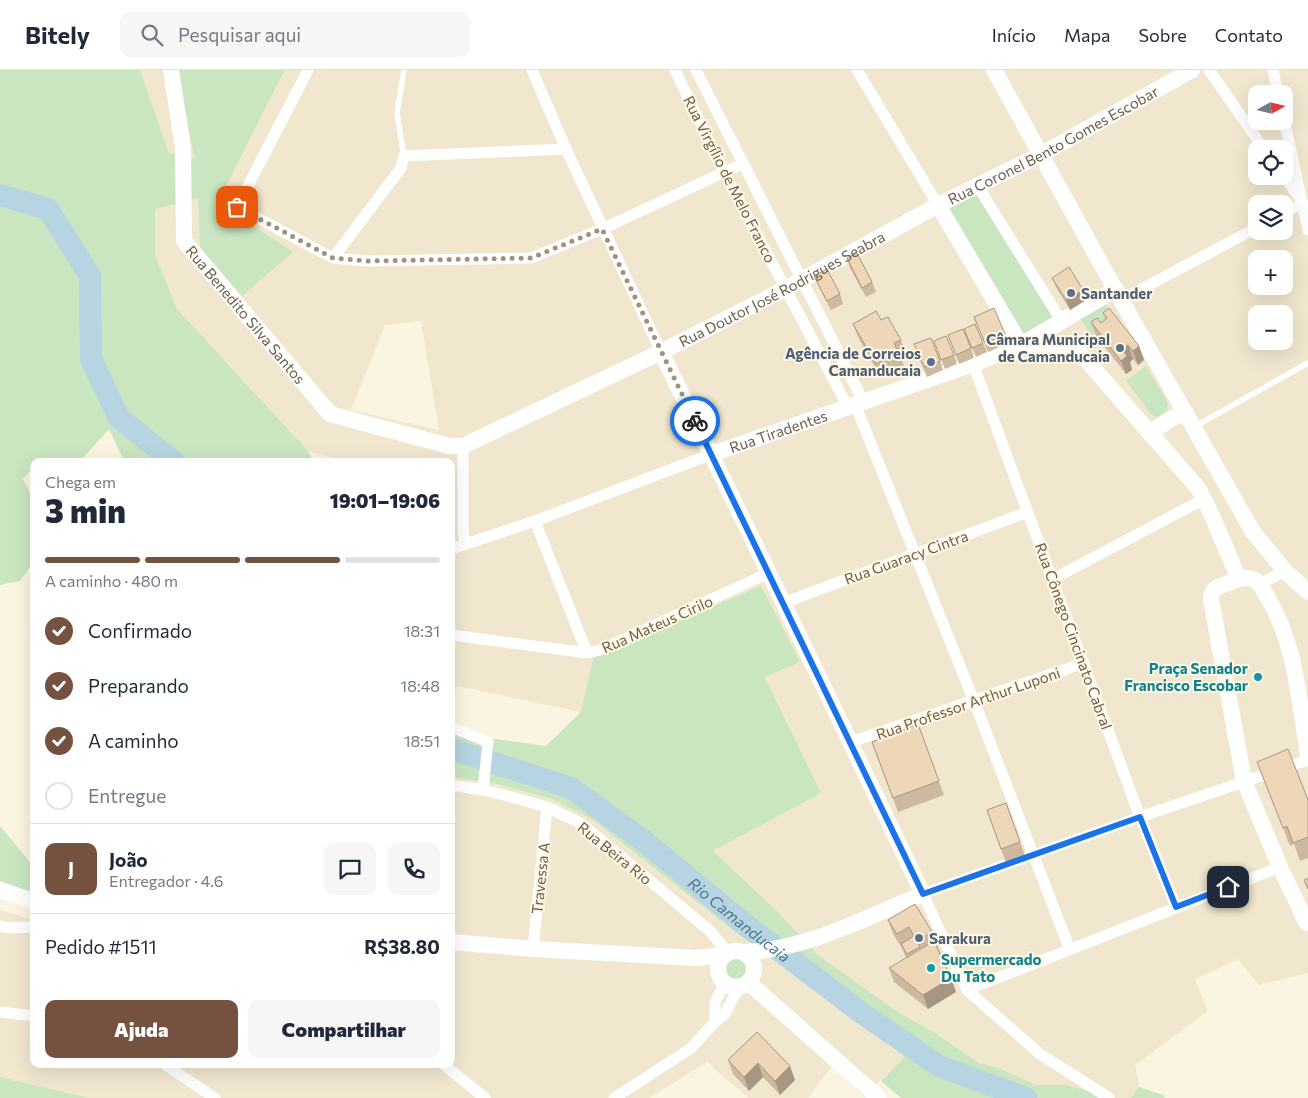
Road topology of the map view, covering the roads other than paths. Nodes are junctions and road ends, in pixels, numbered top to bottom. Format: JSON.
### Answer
{"nodes":[{"id":1,"x":171,"y":70,"type":"edge"},
{"id":2,"x":308,"y":70,"type":"edge"},
{"id":3,"x":404,"y":70,"type":"edge"},
{"id":4,"x":532,"y":70,"type":"edge"},
{"id":5,"x":675,"y":70,"type":"edge"},
{"id":6,"x":696,"y":70,"type":"edge"},
{"id":7,"x":857,"y":70,"type":"edge"},
{"id":8,"x":994,"y":70,"type":"edge"},
{"id":9,"x":1191,"y":70,"type":"edge"},
{"id":10,"x":1209,"y":70,"type":"edge"},
{"id":11,"x":1273,"y":70,"type":"edge"},
{"id":12,"x":1276,"y":85,"type":"edge"},
{"id":13,"x":1286,"y":130,"type":"edge"},
{"id":14,"x":1258,"y":140,"type":"edge"},
{"id":15,"x":566,"y":149,"type":"junction"},
{"id":16,"x":1040,"y":155,"type":"junction"},
{"id":17,"x":404,"y":156,"type":"junction"},
{"id":18,"x":742,"y":164,"type":"junction"},
{"id":19,"x":724,"y":172,"type":"junction"},
{"id":20,"x":977,"y":185,"type":"junction"},
{"id":21,"x":1290,"y":185,"type":"edge"},
{"id":22,"x":1303,"y":203,"type":"junction"},
{"id":23,"x":938,"y":205,"type":"junction"},
{"id":24,"x":1293,"y":208,"type":"edge"},
{"id":25,"x":602,"y":229,"type":"junction"},
{"id":26,"x":1308,"y":230,"type":"edge"},
{"id":27,"x":1248,"y":232,"type":"edge"},
{"id":28,"x":333,"y":258,"type":"junction"},
{"id":29,"x":802,"y":278,"type":"junction"},
{"id":30,"x":785,"y":289,"type":"junction"},
{"id":31,"x":1118,"y":295,"type":"junction"},
{"id":32,"x":1062,"y":322,"type":"junction"},
{"id":33,"x":1021,"y":345,"type":"junction"},
{"id":34,"x":661,"y":352,"type":"junction"},
{"id":35,"x":1308,"y":363,"type":"edge"},
{"id":36,"x":973,"y":364,"type":"junction"},
{"id":37,"x":855,"y":404,"type":"junction"},
{"id":38,"x":1190,"y":420,"type":"junction"},
{"id":39,"x":1151,"y":435,"type":"junction"},
{"id":40,"x":463,"y":446,"type":"junction"},
{"id":41,"x":712,"y":454,"type":"junction"},
{"id":42,"x":1225,"y":483,"type":"junction"},
{"id":43,"x":1204,"y":500,"type":"junction"},
{"id":44,"x":1028,"y":512,"type":"junction"},
{"id":45,"x":535,"y":521,"type":"junction"},
{"id":46,"x":465,"y":544,"type":"junction"},
{"id":47,"x":455,"y":548,"type":"edge"},
{"id":48,"x":915,"y":554,"type":"junction"},
{"id":49,"x":1285,"y":571,"type":"junction"},
{"id":50,"x":770,"y":573,"type":"junction"},
{"id":51,"x":1053,"y":579,"type":"junction"},
{"id":52,"x":1239,"y":579,"type":"junction"},
{"id":53,"x":1260,"y":584,"type":"junction"},
{"id":54,"x":1308,"y":592,"type":"edge"},
{"id":55,"x":784,"y":603,"type":"junction"},
{"id":56,"x":455,"y":636,"type":"edge"},
{"id":57,"x":587,"y":653,"type":"junction"},
{"id":58,"x":1084,"y":663,"type":"junction"},
{"id":59,"x":974,"y":701,"type":"junction"},
{"id":60,"x":455,"y":729,"type":"edge"},
{"id":61,"x":851,"y":742,"type":"junction"},
{"id":62,"x":1308,"y":754,"type":"edge"},
{"id":63,"x":1308,"y":760,"type":"edge"},
{"id":64,"x":1244,"y":781,"type":"junction"},
{"id":65,"x":455,"y":786,"type":"edge"},
{"id":66,"x":484,"y":790,"type":"junction"},
{"id":67,"x":547,"y":807,"type":"junction"},
{"id":68,"x":1140,"y":817,"type":"junction"},
{"id":69,"x":1034,"y":854,"type":"junction"},
{"id":70,"x":1280,"y":866,"type":"junction"},
{"id":71,"x":0,"y":890,"type":"edge"},
{"id":72,"x":923,"y":894,"type":"junction"},
{"id":73,"x":30,"y":900,"type":"edge"},
{"id":74,"x":1176,"y":907,"type":"junction"},
{"id":75,"x":1308,"y":923,"type":"edge"},
{"id":76,"x":0,"y":926,"type":"edge"},
{"id":77,"x":30,"y":928,"type":"edge"},
{"id":78,"x":455,"y":942,"type":"edge"},
{"id":79,"x":533,"y":949,"type":"junction"},
{"id":80,"x":1070,"y":950,"type":"junction"},
{"id":81,"x":745,"y":952,"type":"junction"},
{"id":82,"x":764,"y":952,"type":"junction"},
{"id":83,"x":725,"y":954,"type":"junction"},
{"id":84,"x":696,"y":958,"type":"junction"},
{"id":85,"x":737,"y":979,"type":"junction"},
{"id":86,"x":967,"y":990,"type":"junction"},
{"id":87,"x":0,"y":1012,"type":"edge"},
{"id":88,"x":30,"y":1016,"type":"edge"},
{"id":89,"x":174,"y":1068,"type":"edge"},
{"id":90,"x":448,"y":1068,"type":"edge"},
{"id":91,"x":215,"y":1098,"type":"edge"},
{"id":92,"x":485,"y":1098,"type":"edge"},
{"id":93,"x":614,"y":1098,"type":"edge"},
{"id":94,"x":880,"y":1098,"type":"edge"},
{"id":95,"x":1110,"y":1098,"type":"edge"}],
"edges":[{"from":1,"to":40,"type":"street","name":"Rua Benedito Silva Santos"},
{"from":2,"to":28,"type":"street"},
{"from":3,"to":17,"type":"lane"},
{"from":4,"to":15,"type":"street"},
{"from":5,"to":19,"type":"street","name":"Rua Virgílio de Melo Franco"},
{"from":6,"to":18,"type":"street","name":"Rua Virgílio de Melo Franco"},
{"from":7,"to":23,"type":"street"},
{"from":8,"to":16,"type":"street"},
{"from":9,"to":16,"type":"street","name":"Rua Coronel Bento Gomes Escobar"},
{"from":10,"to":14,"type":"street"},
{"from":11,"to":12,"type":"street"},
{"from":13,"to":22,"type":"street"},
{"from":15,"to":17,"type":"street"},
{"from":15,"to":25,"type":"street"},
{"from":16,"to":20,"type":"street","name":"Rua Coronel Bento Gomes Escobar"},
{"from":16,"to":31,"type":"street"},
{"from":17,"to":28,"type":"street"},
{"from":18,"to":19,"type":"street"},
{"from":18,"to":29,"type":"street","name":"Rua Virgílio de Melo Franco"},
{"from":19,"to":25,"type":"street"},
{"from":19,"to":30,"type":"street","name":"Rua Virgílio de Melo Franco"},
{"from":20,"to":23,"type":"street","name":"Rua Coronel Bento Gomes Escobar"},
{"from":20,"to":32,"type":"street"},
{"from":21,"to":22,"type":"street"},
{"from":22,"to":24,"type":"street"},
{"from":22,"to":26,"type":"street"},
{"from":23,"to":29,"type":"street","name":"Rua Doutor José Rodrigues Seabra"},
{"from":23,"to":33,"type":"street"},
{"from":25,"to":28,"type":"street"},
{"from":25,"to":34,"type":"street"},
{"from":27,"to":31,"type":"street"},
{"from":29,"to":30,"type":"street","name":"Rua Doutor José Rodrigues Seabra"},
{"from":29,"to":37,"type":"street","name":"Rua Virgílio de Melo Franco"},
{"from":30,"to":34,"type":"street","name":"Rua Doutor José Rodrigues Seabra"},
{"from":30,"to":37,"type":"street","name":"Rua Virgílio de Melo Franco"},
{"from":31,"to":32,"type":"street"},
{"from":31,"to":38,"type":"street"},
{"from":32,"to":33,"type":"street"},
{"from":33,"to":36,"type":"street","name":"Rua Tiradentes"},
{"from":33,"to":39,"type":"street"},
{"from":34,"to":40,"type":"street","name":"Rua Doutor José Rodrigues Seabra"},
{"from":34,"to":41,"type":"street"},
{"from":35,"to":38,"type":"lane"},
{"from":36,"to":37,"type":"street","name":"Rua Tiradentes"},
{"from":36,"to":44,"type":"street","name":"Rua Cônego Cincinato Cabral"},
{"from":37,"to":41,"type":"street","name":"Rua Tiradentes"},
{"from":37,"to":48,"type":"street"},
{"from":38,"to":39,"type":"street"},
{"from":38,"to":42,"type":"street"},
{"from":39,"to":43,"type":"street"},
{"from":40,"to":46,"type":"street"},
{"from":41,"to":45,"type":"street","name":"Rua Tiradentes"},
{"from":41,"to":50,"type":"street"},
{"from":42,"to":43,"type":"street"},
{"from":42,"to":49,"type":"street"},
{"from":43,"to":51,"type":"street"},
{"from":43,"to":52,"type":"street"},
{"from":44,"to":48,"type":"street","name":"Rua Guaracy Cintra"},
{"from":44,"to":51,"type":"street","name":"Rua Cônego Cincinato Cabral"},
{"from":45,"to":46,"type":"street","name":"Rua Tiradentes"},
{"from":45,"to":57,"type":"street"},
{"from":46,"to":47,"type":"street","name":"Rua Tiradentes"},
{"from":48,"to":55,"type":"street","name":"Rua Guaracy Cintra"},
{"from":48,"to":59,"type":"street"},
{"from":49,"to":53,"type":"street"},
{"from":49,"to":54,"type":"street"},
{"from":50,"to":55,"type":"street"},
{"from":50,"to":57,"type":"street","name":"Rua Mateus Cirilo"},
{"from":51,"to":58,"type":"street","name":"Rua Cônego Cincinato Cabral"},
{"from":52,"to":53,"type":"street"},
{"from":52,"to":64,"type":"street"},
{"from":53,"to":62,"type":"street"},
{"from":55,"to":61,"type":"street"},
{"from":56,"to":57,"type":"street","name":"Rua Mateus Cirilo"},
{"from":58,"to":59,"type":"street","name":"Rua Professor Arthur Luponi"},
{"from":58,"to":68,"type":"street","name":"Rua Cônego Cincinato Cabral"},
{"from":59,"to":61,"type":"street","name":"Rua Professor Arthur Luponi"},
{"from":59,"to":69,"type":"street"},
{"from":60,"to":66,"type":"street"},
{"from":61,"to":72,"type":"street"},
{"from":63,"to":64,"type":"street"},
{"from":64,"to":68,"type":"street"},
{"from":64,"to":70,"type":"street"},
{"from":65,"to":66,"type":"street","name":"Rua Beira Rio"},
{"from":66,"to":67,"type":"street","name":"Rua Beira Rio"},
{"from":67,"to":79,"type":"street","name":"Travessa A"},
{"from":67,"to":83,"type":"street","name":"Rua Beira Rio"},
{"from":68,"to":69,"type":"street"},
{"from":68,"to":74,"type":"street","name":"Rua Cônego Cincinato Cabral"},
{"from":69,"to":72,"type":"street"},
{"from":69,"to":80,"type":"street"},
{"from":70,"to":74,"type":"street"},
{"from":70,"to":75,"type":"street"},
{"from":71,"to":73,"type":"street"},
{"from":72,"to":82,"type":"street"},
{"from":72,"to":86,"type":"street"},
{"from":74,"to":80,"type":"street"},
{"from":76,"to":77,"type":"street"},
{"from":78,"to":79,"type":"street"},
{"from":79,"to":84,"type":"street"},
{"from":80,"to":86,"type":"street"},
{"from":81,"to":82,"type":"street"},
{"from":81,"to":83,"type":"street"},
{"from":81,"to":85,"type":"street"},
{"from":82,"to":85,"type":"street"},
{"from":83,"to":84,"type":"street"},
{"from":83,"to":85,"type":"street"},
{"from":84,"to":85,"type":"street"},
{"from":85,"to":93,"type":"street"},
{"from":85,"to":94,"type":"street"},
{"from":86,"to":95,"type":"street"},
{"from":87,"to":88,"type":"street"},
{"from":89,"to":91,"type":"street"},
{"from":90,"to":92,"type":"street"}]}
